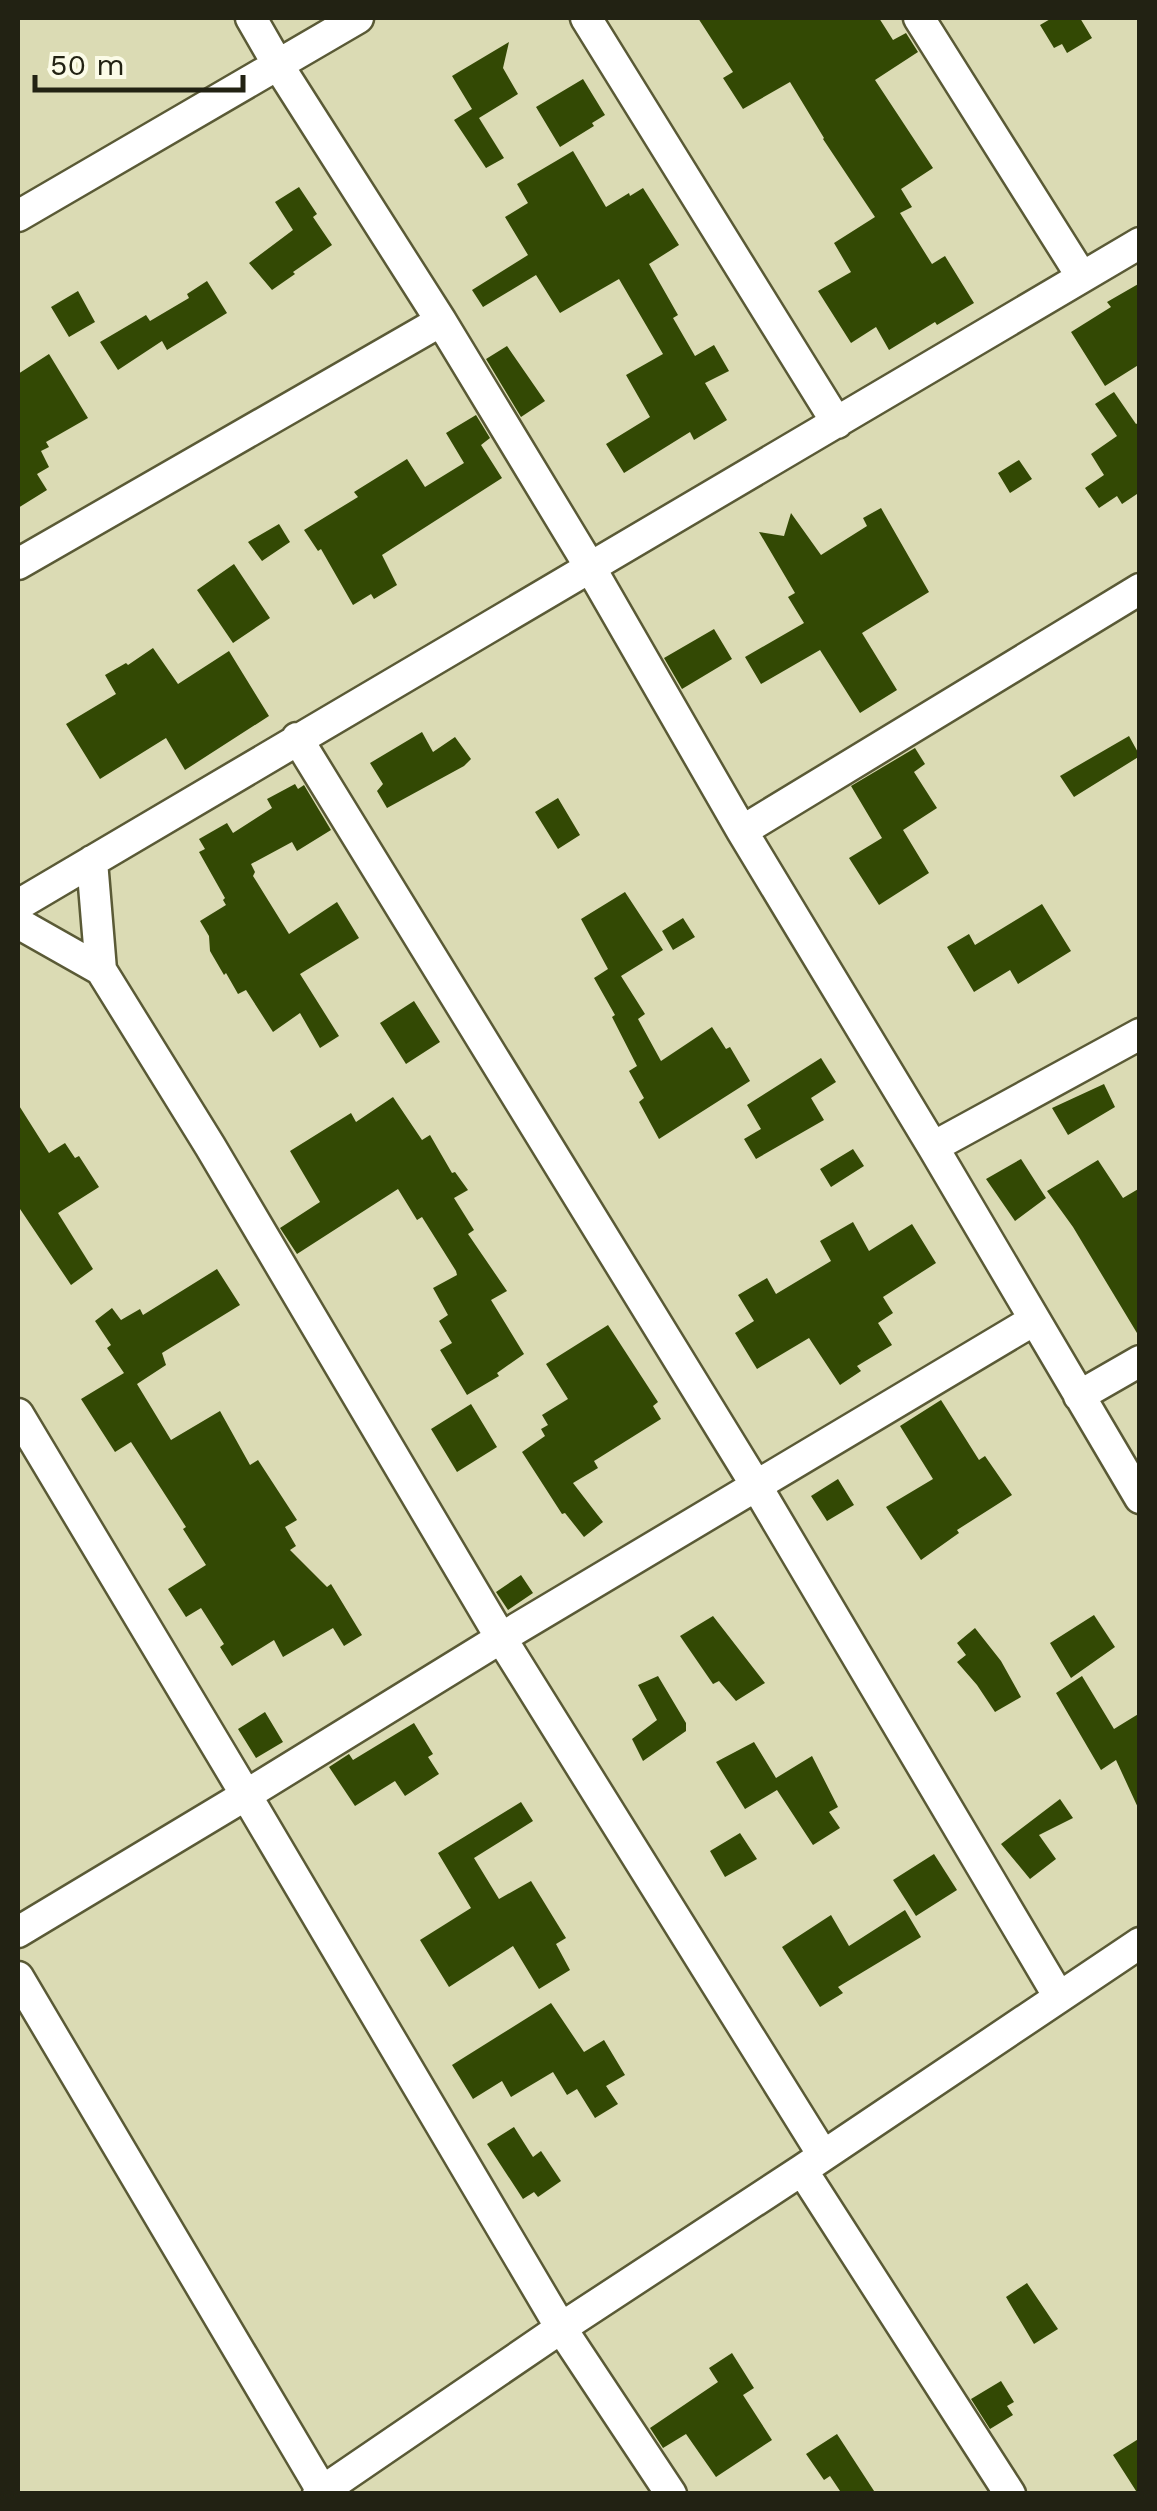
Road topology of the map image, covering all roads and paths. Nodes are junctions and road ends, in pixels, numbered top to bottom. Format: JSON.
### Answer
{"nodes":[{"id":1,"x":251,"y":18,"type":"edge"},
{"id":2,"x":358,"y":18,"type":"edge"},
{"id":3,"x":586,"y":18,"type":"edge"},
{"id":4,"x":919,"y":18,"type":"edge"},
{"id":5,"x":278,"y":65,"type":"junction"},
{"id":6,"x":18,"y":216,"type":"edge"},
{"id":7,"x":1140,"y":243,"type":"edge"},
{"id":8,"x":1082,"y":277,"type":"junction"},
{"id":9,"x":441,"y":321,"type":"junction"},
{"id":10,"x":837,"y":423,"type":"junction"},
{"id":11,"x":18,"y":564,"type":"edge"},
{"id":12,"x":590,"y":566,"type":"junction"},
{"id":13,"x":1140,"y":589,"type":"edge"},
{"id":14,"x":297,"y":738,"type":"junction"},
{"id":15,"x":742,"y":831,"type":"junction"},
{"id":16,"x":92,"y":861,"type":"junction"},
{"id":17,"x":18,"y":905,"type":"edge"},
{"id":18,"x":18,"y":923,"type":"edge"},
{"id":19,"x":101,"y":970,"type":"junction"},
{"id":20,"x":1140,"y":1034,"type":"edge"},
{"id":21,"x":932,"y":1146,"type":"junction"},
{"id":22,"x":1034,"y":1320,"type":"junction"},
{"id":23,"x":1140,"y":1360,"type":"edge"},
{"id":24,"x":1079,"y":1396,"type":"junction"},
{"id":25,"x":18,"y":1414,"type":"edge"},
{"id":26,"x":757,"y":1487,"type":"junction"},
{"id":27,"x":1140,"y":1498,"type":"edge"},
{"id":28,"x":501,"y":1638,"type":"junction"},
{"id":29,"x":246,"y":1795,"type":"junction"},
{"id":30,"x":18,"y":1932,"type":"edge"},
{"id":31,"x":1140,"y":1943,"type":"edge"},
{"id":32,"x":18,"y":1977,"type":"edge"},
{"id":33,"x":1059,"y":1997,"type":"junction"},
{"id":34,"x":812,"y":2163,"type":"junction"},
{"id":35,"x":561,"y":2328,"type":"junction"},
{"id":36,"x":322,"y":2492,"type":"edge"},
{"id":37,"x":671,"y":2494,"type":"edge"},
{"id":38,"x":1010,"y":2494,"type":"edge"}],
"edges":[{"from":1,"to":5,"type":"street"},
{"from":2,"to":5,"type":"street"},
{"from":3,"to":10,"type":"street"},
{"from":4,"to":8,"type":"street"},
{"from":5,"to":6,"type":"street"},
{"from":5,"to":9,"type":"street"},
{"from":7,"to":8,"type":"street"},
{"from":8,"to":10,"type":"street"},
{"from":9,"to":11,"type":"street"},
{"from":9,"to":12,"type":"street"},
{"from":10,"to":12,"type":"street"},
{"from":12,"to":14,"type":"street"},
{"from":12,"to":15,"type":"street"},
{"from":13,"to":15,"type":"street"},
{"from":14,"to":16,"type":"street"},
{"from":14,"to":26,"type":"street"},
{"from":15,"to":21,"type":"street"},
{"from":16,"to":17,"type":"street"},
{"from":16,"to":19,"type":"street"},
{"from":18,"to":19,"type":"street"},
{"from":19,"to":28,"type":"street"},
{"from":20,"to":21,"type":"street"},
{"from":21,"to":22,"type":"street"},
{"from":22,"to":24,"type":"street"},
{"from":22,"to":26,"type":"street"},
{"from":23,"to":24,"type":"street"},
{"from":24,"to":27,"type":"street"},
{"from":25,"to":29,"type":"street"},
{"from":26,"to":28,"type":"street"},
{"from":26,"to":33,"type":"street"},
{"from":28,"to":29,"type":"street"},
{"from":28,"to":34,"type":"street"},
{"from":29,"to":30,"type":"street"},
{"from":29,"to":35,"type":"street"},
{"from":31,"to":33,"type":"street"},
{"from":32,"to":36,"type":"street"},
{"from":33,"to":34,"type":"street"},
{"from":34,"to":35,"type":"street"},
{"from":34,"to":38,"type":"street"},
{"from":35,"to":36,"type":"street"},
{"from":35,"to":37,"type":"street"}]}
